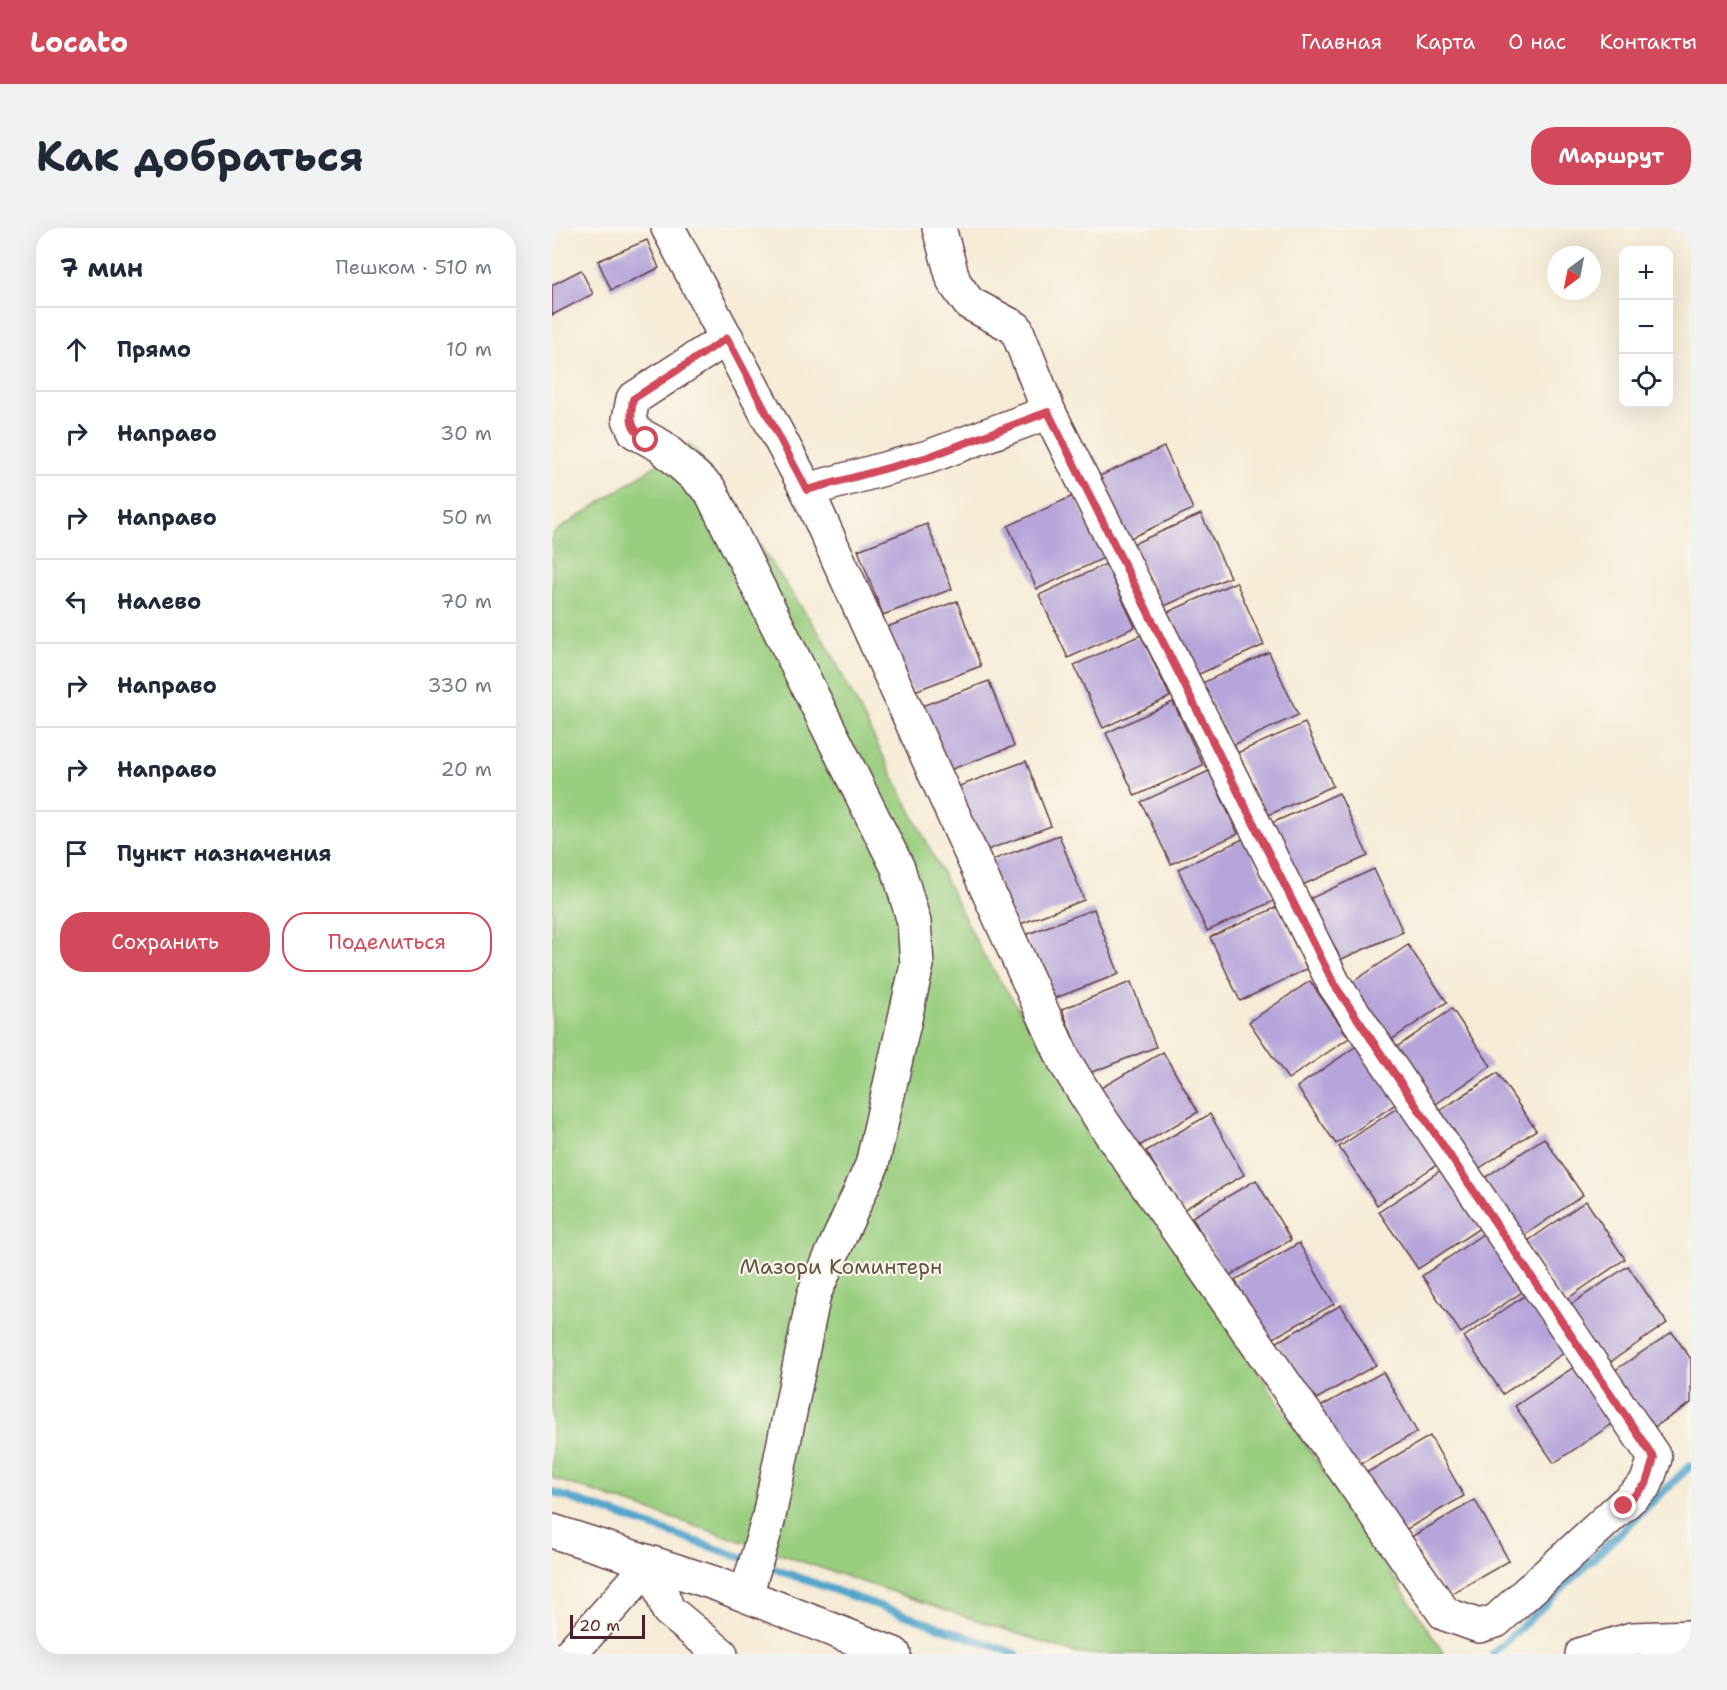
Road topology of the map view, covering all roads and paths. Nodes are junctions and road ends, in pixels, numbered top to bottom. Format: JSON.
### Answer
{"nodes":[{"id":1,"x":668,"y":228,"type":"edge"},
{"id":2,"x":939,"y":228,"type":"edge"},
{"id":3,"x":727,"y":338,"type":"junction"},
{"id":4,"x":1048,"y":412,"type":"junction"},
{"id":5,"x":807,"y":490,"type":"junction"},
{"id":6,"x":552,"y":1531,"type":"edge"},
{"id":7,"x":651,"y":1563,"type":"junction"},
{"id":8,"x":746,"y":1595,"type":"junction"},
{"id":9,"x":1691,"y":1637,"type":"edge"},
{"id":10,"x":570,"y":1654,"type":"edge"},
{"id":11,"x":721,"y":1654,"type":"edge"},
{"id":12,"x":894,"y":1654,"type":"edge"},
{"id":13,"x":1582,"y":1654,"type":"edge"}],
"edges":[{"from":1,"to":3,"type":"street"},
{"from":2,"to":4,"type":"street"},
{"from":3,"to":5,"type":"street"},
{"from":3,"to":8,"type":"street"},
{"from":4,"to":5,"type":"street"},
{"from":4,"to":5,"type":"street"},
{"from":6,"to":7,"type":"street"},
{"from":7,"to":8,"type":"street"},
{"from":7,"to":10,"type":"street"},
{"from":7,"to":11,"type":"street"},
{"from":8,"to":12,"type":"street"},
{"from":9,"to":13,"type":"street"}]}
